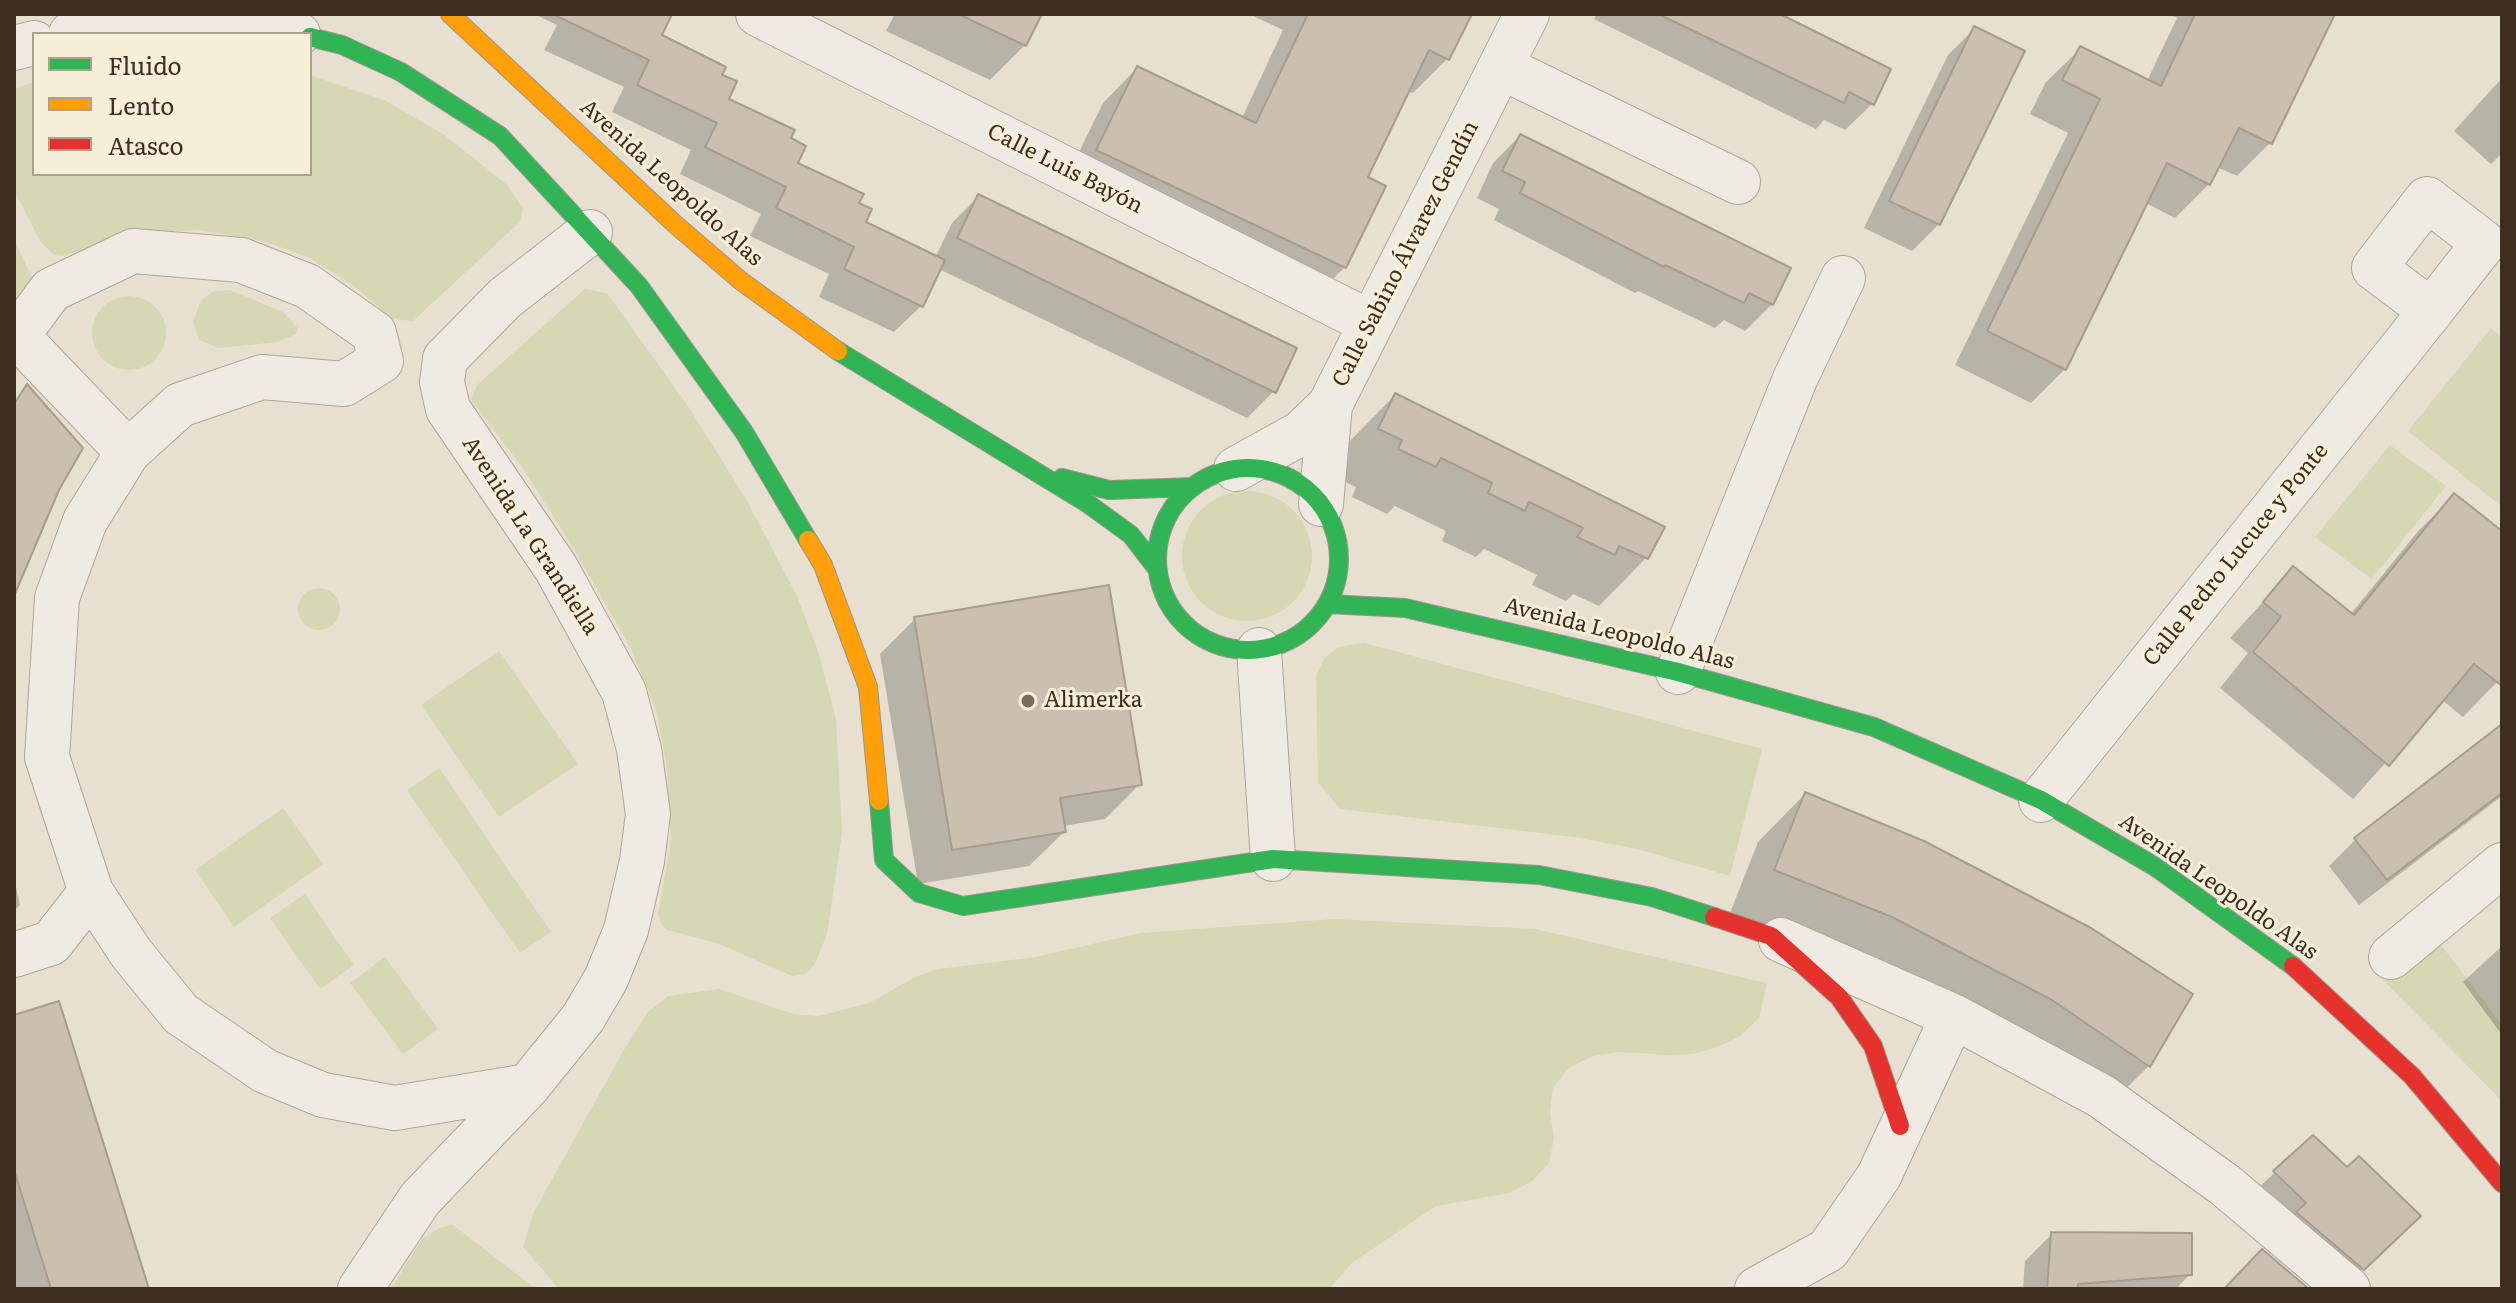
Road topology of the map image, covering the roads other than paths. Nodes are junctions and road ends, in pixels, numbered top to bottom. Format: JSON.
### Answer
{"nodes":[{"id":1,"x":450,"y":14,"type":"edge"},
{"id":2,"x":758,"y":14,"type":"edge"},
{"id":3,"x":1527,"y":14,"type":"edge"},
{"id":4,"x":85,"y":32,"type":"edge"},
{"id":5,"x":290,"y":32,"type":"edge"},
{"id":6,"x":312,"y":38,"type":"edge"},
{"id":7,"x":1501,"y":67,"type":"junction"},
{"id":8,"x":1738,"y":182,"type":"dead end"},
{"id":9,"x":590,"y":232,"type":"junction"},
{"id":10,"x":1843,"y":278,"type":"dead end"},
{"id":11,"x":2431,"y":311,"type":"dead end"},
{"id":12,"x":1371,"y":323,"type":"junction"},
{"id":13,"x":15,"y":338,"type":"edge"},
{"id":14,"x":381,"y":361,"type":"junction"},
{"id":15,"x":442,"y":382,"type":"junction"},
{"id":16,"x":1330,"y":405,"type":"junction"},
{"id":17,"x":128,"y":452,"type":"junction"},
{"id":18,"x":1236,"y":469,"type":"junction"},
{"id":19,"x":1036,"y":471,"type":"junction"},
{"id":20,"x":1193,"y":487,"type":"junction"},
{"id":21,"x":1321,"y":504,"type":"junction"},
{"id":22,"x":1339,"y":548,"type":"junction"},
{"id":23,"x":1357,"y":563,"type":"dead end"},
{"id":24,"x":1158,"y":570,"type":"junction"},
{"id":25,"x":1391,"y":586,"type":"dead end"},
{"id":26,"x":1328,"y":604,"type":"junction"},
{"id":27,"x":1473,"y":621,"type":"junction"},
{"id":28,"x":1259,"y":650,"type":"junction"},
{"id":29,"x":1678,"y":672,"type":"junction"},
{"id":30,"x":2041,"y":800,"type":"junction"},
{"id":31,"x":1273,"y":859,"type":"junction"},
{"id":32,"x":2502,"y":865,"type":"edge"},
{"id":33,"x":91,"y":892,"type":"junction"},
{"id":34,"x":1771,"y":936,"type":"junction"},
{"id":35,"x":32,"y":949,"type":"edge"},
{"id":36,"x":2391,"y":957,"type":"dead end"},
{"id":37,"x":1953,"y":1016,"type":"junction"},
{"id":38,"x":528,"y":1086,"type":"junction"},
{"id":39,"x":1900,"y":1126,"type":"junction"},
{"id":40,"x":2482,"y":1141,"type":"edge"},
{"id":41,"x":2502,"y":1183,"type":"edge"},
{"id":42,"x":360,"y":1289,"type":"edge"},
{"id":43,"x":1757,"y":1289,"type":"edge"},
{"id":44,"x":2348,"y":1289,"type":"edge"}],
"edges":[{"from":1,"to":19,"type":"main road","name":"Avenida Leopoldo Alas"},
{"from":2,"to":12,"type":"street","name":"Calle Luis Bayón"},
{"from":3,"to":7,"type":"street","name":"Calle Sabino Álvarez Gendín"},
{"from":4,"to":5,"type":"street"},
{"from":6,"to":9,"type":"main road"},
{"from":7,"to":8,"type":"street"},
{"from":7,"to":12,"type":"street","name":"Calle Sabino Álvarez Gendín"},
{"from":9,"to":15,"type":"street"},
{"from":9,"to":31,"type":"main road"},
{"from":10,"to":29,"type":"street"},
{"from":11,"to":30,"type":"street","name":"Calle Pedro Lucuce y Ponte"},
{"from":12,"to":16,"type":"street","name":"Calle Sabino Álvarez Gendín"},
{"from":13,"to":14,"type":"street"},
{"from":13,"to":17,"type":"street"},
{"from":14,"to":15,"type":"street"},
{"from":14,"to":17,"type":"street"},
{"from":15,"to":38,"type":"street","name":"Avenida La Grandiella"},
{"from":16,"to":18,"type":"street"},
{"from":16,"to":21,"type":"street","name":"Calle Sabino Álvarez Gendín"},
{"from":17,"to":33,"type":"street"},
{"from":18,"to":20,"type":"main road"},
{"from":18,"to":21,"type":"main road"},
{"from":19,"to":20,"type":"main road","name":"Avenida Leopoldo Alas"},
{"from":19,"to":24,"type":"main road","name":"Avenida Leopoldo Alas"},
{"from":20,"to":24,"type":"main road"},
{"from":21,"to":22,"type":"main road"},
{"from":22,"to":23,"type":"main road"},
{"from":22,"to":26,"type":"main road"},
{"from":24,"to":28,"type":"main road"},
{"from":25,"to":27,"type":"main road","name":"Avenida Leopoldo Alas"},
{"from":26,"to":27,"type":"main road","name":"Avenida Leopoldo Alas"},
{"from":26,"to":28,"type":"main road"},
{"from":27,"to":29,"type":"main road","name":"Avenida Leopoldo Alas"},
{"from":28,"to":31,"type":"street"},
{"from":29,"to":30,"type":"main road","name":"Avenida Leopoldo Alas"},
{"from":30,"to":40,"type":"main road","name":"Avenida Leopoldo Alas"},
{"from":31,"to":34,"type":"main road"},
{"from":32,"to":36,"type":"street"},
{"from":33,"to":35,"type":"street"},
{"from":33,"to":38,"type":"street"},
{"from":34,"to":37,"type":"street"},
{"from":34,"to":39,"type":"main road"},
{"from":37,"to":39,"type":"street"},
{"from":37,"to":44,"type":"street"},
{"from":38,"to":42,"type":"street","name":"Avenida La Grandiella"},
{"from":39,"to":43,"type":"street"},
{"from":40,"to":41,"type":"main road","name":"Avenida Leopoldo Alas"}]}
